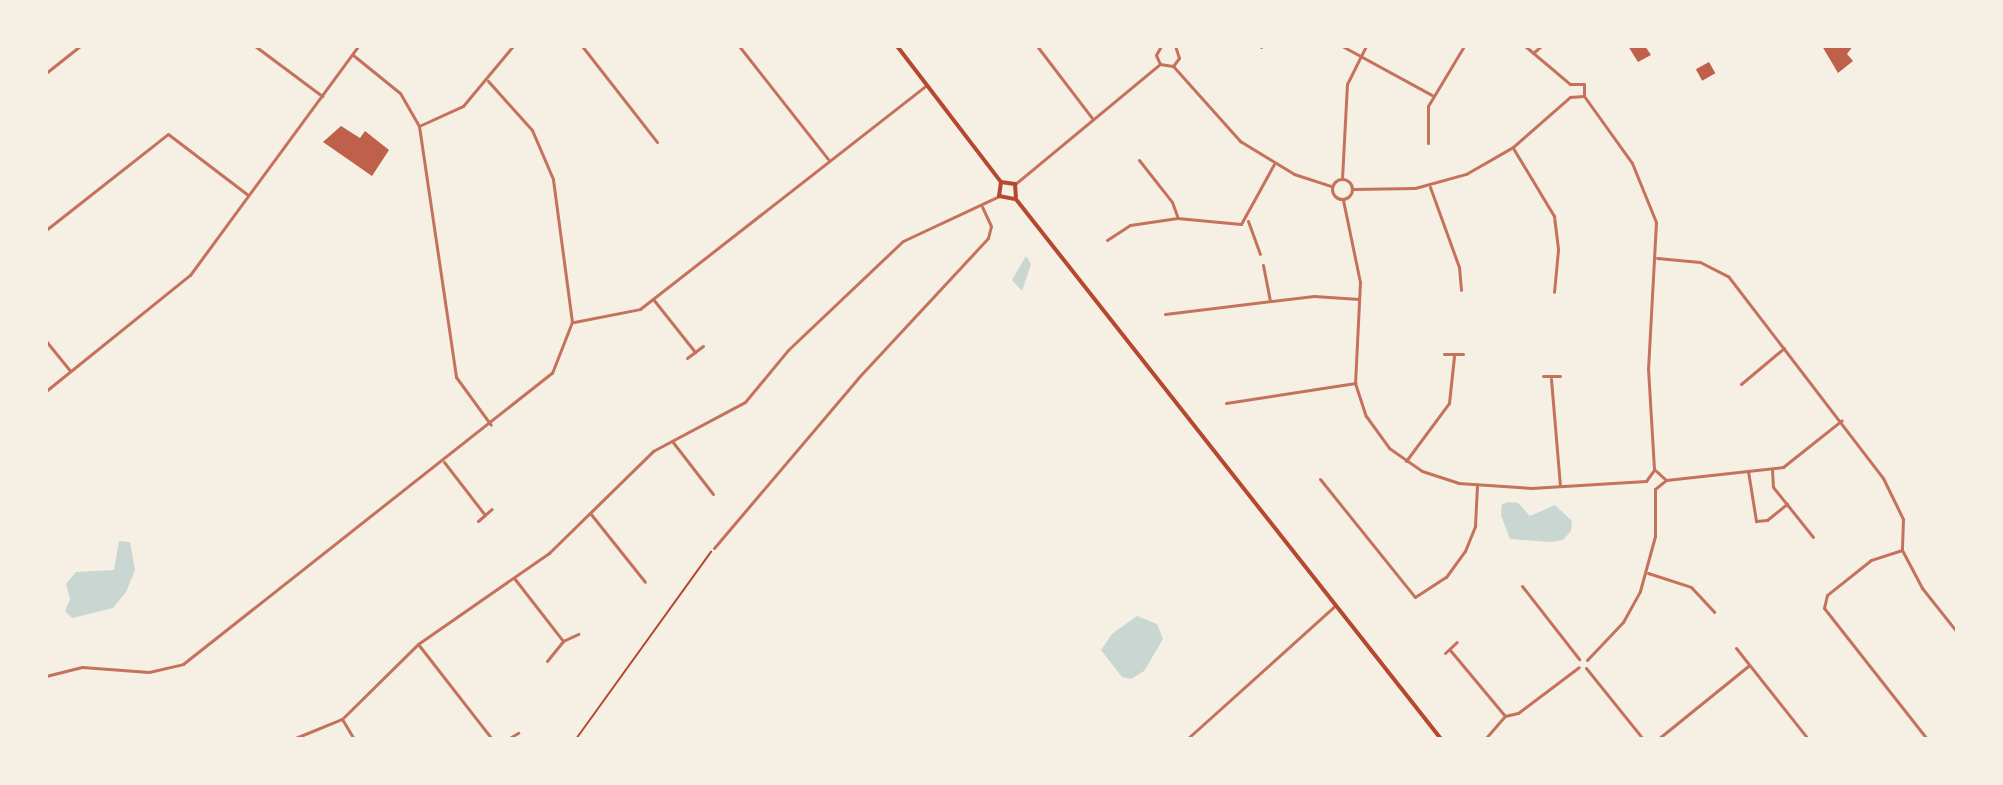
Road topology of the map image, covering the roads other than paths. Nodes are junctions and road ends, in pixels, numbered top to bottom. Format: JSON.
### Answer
{"nodes":[{"id":1,"x":80,"y":46,"type":"edge"},
{"id":2,"x":255,"y":46,"type":"edge"},
{"id":3,"x":358,"y":46,"type":"edge"},
{"id":4,"x":513,"y":46,"type":"edge"},
{"id":5,"x":582,"y":46,"type":"edge"},
{"id":6,"x":739,"y":46,"type":"edge"},
{"id":7,"x":897,"y":46,"type":"edge"},
{"id":8,"x":1037,"y":46,"type":"edge"},
{"id":9,"x":1175,"y":46,"type":"edge"},
{"id":10,"x":1342,"y":46,"type":"edge"},
{"id":11,"x":1366,"y":46,"type":"edge"},
{"id":12,"x":1464,"y":46,"type":"edge"},
{"id":13,"x":1525,"y":46,"type":"edge"},
{"id":14,"x":1541,"y":46,"type":"edge"},
{"id":15,"x":1159,"y":47,"type":"edge"},
{"id":16,"x":1533,"y":53,"type":"junction"},
{"id":17,"x":352,"y":54,"type":"junction"},
{"id":18,"x":1360,"y":56,"type":"junction"},
{"id":19,"x":1160,"y":64,"type":"junction"},
{"id":20,"x":1173,"y":66,"type":"junction"},
{"id":21,"x":46,"y":73,"type":"edge"},
{"id":22,"x":488,"y":81,"type":"junction"},
{"id":23,"x":1570,"y":84,"type":"junction"},
{"id":24,"x":927,"y":85,"type":"junction"},
{"id":25,"x":1432,"y":95,"type":"junction"},
{"id":26,"x":322,"y":96,"type":"junction"},
{"id":27,"x":1584,"y":96,"type":"junction"},
{"id":28,"x":1570,"y":97,"type":"junction"},
{"id":29,"x":1092,"y":118,"type":"junction"},
{"id":30,"x":419,"y":126,"type":"junction"},
{"id":31,"x":657,"y":142,"type":"dead end"},
{"id":32,"x":1428,"y":143,"type":"dead end"},
{"id":33,"x":1513,"y":147,"type":"junction"},
{"id":34,"x":1139,"y":160,"type":"dead end"},
{"id":35,"x":829,"y":161,"type":"junction"},
{"id":36,"x":1274,"y":164,"type":"junction"},
{"id":37,"x":1342,"y":179,"type":"junction"},
{"id":38,"x":1001,"y":182,"type":"junction"},
{"id":39,"x":1015,"y":184,"type":"junction"},
{"id":40,"x":1332,"y":186,"type":"junction"},
{"id":41,"x":1430,"y":186,"type":"junction"},
{"id":42,"x":1353,"y":189,"type":"junction"},
{"id":43,"x":248,"y":195,"type":"junction"},
{"id":44,"x":999,"y":196,"type":"junction"},
{"id":45,"x":1015,"y":198,"type":"junction"},
{"id":46,"x":1343,"y":200,"type":"junction"},
{"id":47,"x":982,"y":207,"type":"junction"},
{"id":48,"x":1177,"y":218,"type":"junction"},
{"id":49,"x":1247,"y":220,"type":"junction"},
{"id":50,"x":46,"y":230,"type":"edge"},
{"id":51,"x":1107,"y":240,"type":"dead end"},
{"id":52,"x":1260,"y":254,"type":"dead end"},
{"id":53,"x":1657,"y":258,"type":"junction"},
{"id":54,"x":1263,"y":265,"type":"dead end"},
{"id":55,"x":1461,"y":290,"type":"dead end"},
{"id":56,"x":1554,"y":292,"type":"dead end"},
{"id":57,"x":653,"y":299,"type":"junction"},
{"id":58,"x":1359,"y":299,"type":"junction"},
{"id":59,"x":1270,"y":300,"type":"junction"},
{"id":60,"x":1165,"y":314,"type":"dead end"},
{"id":61,"x":572,"y":322,"type":"junction"},
{"id":62,"x":46,"y":341,"type":"edge"},
{"id":63,"x":703,"y":346,"type":"dead end"},
{"id":64,"x":1784,"y":348,"type":"junction"},
{"id":65,"x":695,"y":352,"type":"junction"},
{"id":66,"x":1444,"y":354,"type":"dead end"},
{"id":67,"x":1463,"y":354,"type":"dead end"},
{"id":68,"x":1454,"y":356,"type":"junction"},
{"id":69,"x":687,"y":358,"type":"dead end"},
{"id":70,"x":70,"y":371,"type":"junction"},
{"id":71,"x":1543,"y":376,"type":"dead end"},
{"id":72,"x":1560,"y":376,"type":"dead end"},
{"id":73,"x":1551,"y":379,"type":"junction"},
{"id":74,"x":1355,"y":383,"type":"junction"},
{"id":75,"x":1741,"y":384,"type":"dead end"},
{"id":76,"x":46,"y":391,"type":"edge"},
{"id":77,"x":1226,"y":403,"type":"dead end"},
{"id":78,"x":1842,"y":420,"type":"junction"},
{"id":79,"x":491,"y":425,"type":"junction"},
{"id":80,"x":672,"y":441,"type":"junction"},
{"id":81,"x":1406,"y":461,"type":"junction"},
{"id":82,"x":444,"y":462,"type":"junction"},
{"id":83,"x":1772,"y":469,"type":"junction"},
{"id":84,"x":1654,"y":470,"type":"junction"},
{"id":85,"x":1748,"y":471,"type":"junction"},
{"id":86,"x":1320,"y":479,"type":"dead end"},
{"id":87,"x":1666,"y":480,"type":"junction"},
{"id":88,"x":1646,"y":481,"type":"junction"},
{"id":89,"x":1477,"y":485,"type":"junction"},
{"id":90,"x":1560,"y":487,"type":"junction"},
{"id":91,"x":1655,"y":489,"type":"junction"},
{"id":92,"x":713,"y":494,"type":"dead end"},
{"id":93,"x":1787,"y":504,"type":"junction"},
{"id":94,"x":492,"y":509,"type":"dead end"},
{"id":95,"x":589,"y":512,"type":"junction"},
{"id":96,"x":485,"y":515,"type":"junction"},
{"id":97,"x":478,"y":521,"type":"dead end"},
{"id":98,"x":1813,"y":537,"type":"dead end"},
{"id":99,"x":714,"y":548,"type":"road end"},
{"id":100,"x":1902,"y":550,"type":"junction"},
{"id":101,"x":1647,"y":573,"type":"junction"},
{"id":102,"x":514,"y":578,"type":"junction"},
{"id":103,"x":645,"y":582,"type":"dead end"},
{"id":104,"x":1522,"y":586,"type":"dead end"},
{"id":105,"x":1336,"y":605,"type":"junction"},
{"id":106,"x":1714,"y":612,"type":"dead end"},
{"id":107,"x":1957,"y":632,"type":"edge"},
{"id":108,"x":578,"y":634,"type":"dead end"},
{"id":109,"x":563,"y":641,"type":"junction"},
{"id":110,"x":1457,"y":642,"type":"dead end"},
{"id":111,"x":418,"y":644,"type":"junction"},
{"id":112,"x":1736,"y":648,"type":"dead end"},
{"id":113,"x":1450,"y":650,"type":"junction"},
{"id":114,"x":1445,"y":653,"type":"dead end"},
{"id":115,"x":1579,"y":659,"type":"junction"},
{"id":116,"x":1587,"y":660,"type":"junction"},
{"id":117,"x":547,"y":661,"type":"dead end"},
{"id":118,"x":1748,"y":666,"type":"junction"},
{"id":119,"x":1579,"y":667,"type":"junction"},
{"id":120,"x":1586,"y":668,"type":"junction"},
{"id":121,"x":46,"y":676,"type":"edge"},
{"id":122,"x":1505,"y":716,"type":"junction"},
{"id":123,"x":342,"y":719,"type":"junction"},
{"id":124,"x":518,"y":733,"type":"dead end"},
{"id":125,"x":293,"y":739,"type":"edge"},
{"id":126,"x":354,"y":739,"type":"edge"},
{"id":127,"x":492,"y":739,"type":"edge"},
{"id":128,"x":508,"y":739,"type":"edge"},
{"id":129,"x":1187,"y":739,"type":"edge"},
{"id":130,"x":1441,"y":739,"type":"edge"},
{"id":131,"x":1485,"y":739,"type":"edge"},
{"id":132,"x":1643,"y":739,"type":"edge"},
{"id":133,"x":1658,"y":739,"type":"edge"},
{"id":134,"x":1808,"y":739,"type":"edge"},
{"id":135,"x":1927,"y":739,"type":"edge"}],
"edges":[{"from":1,"to":21,"type":"street"},
{"from":2,"to":26,"type":"street"},
{"from":3,"to":17,"type":"street"},
{"from":4,"to":22,"type":"street"},
{"from":5,"to":31,"type":"street"},
{"from":6,"to":35,"type":"street"},
{"from":7,"to":24,"type":"main road"},
{"from":8,"to":29,"type":"street"},
{"from":9,"to":20,"type":"street"},
{"from":10,"to":18,"type":"street"},
{"from":11,"to":18,"type":"street"},
{"from":12,"to":25,"type":"street"},
{"from":13,"to":16,"type":"street"},
{"from":14,"to":16,"type":"street"},
{"from":15,"to":19,"type":"street"},
{"from":16,"to":23,"type":"street"},
{"from":17,"to":26,"type":"street"},
{"from":17,"to":30,"type":"street"},
{"from":18,"to":25,"type":"street"},
{"from":18,"to":37,"type":"street"},
{"from":19,"to":20,"type":"street"},
{"from":19,"to":29,"type":"street"},
{"from":20,"to":36,"type":"street"},
{"from":22,"to":30,"type":"street"},
{"from":22,"to":61,"type":"street"},
{"from":23,"to":27,"type":"street"},
{"from":23,"to":28,"type":"street"},
{"from":24,"to":35,"type":"street"},
{"from":24,"to":38,"type":"main road"},
{"from":25,"to":32,"type":"street"},
{"from":26,"to":43,"type":"street"},
{"from":27,"to":28,"type":"street"},
{"from":27,"to":53,"type":"street"},
{"from":28,"to":33,"type":"street"},
{"from":29,"to":39,"type":"street"},
{"from":30,"to":79,"type":"street"},
{"from":33,"to":41,"type":"street"},
{"from":33,"to":56,"type":"street"},
{"from":34,"to":48,"type":"street"},
{"from":35,"to":57,"type":"street"},
{"from":36,"to":40,"type":"street"},
{"from":36,"to":49,"type":"street"},
{"from":37,"to":40,"type":"street"},
{"from":37,"to":42,"type":"street"},
{"from":38,"to":39,"type":"main road"},
{"from":38,"to":44,"type":"main road"},
{"from":39,"to":45,"type":"main road"},
{"from":40,"to":46,"type":"street"},
{"from":41,"to":42,"type":"street"},
{"from":41,"to":55,"type":"street"},
{"from":42,"to":46,"type":"street"},
{"from":43,"to":50,"type":"street"},
{"from":43,"to":70,"type":"street"},
{"from":44,"to":45,"type":"main road"},
{"from":44,"to":47,"type":"street"},
{"from":45,"to":105,"type":"main road"},
{"from":46,"to":58,"type":"street"},
{"from":47,"to":80,"type":"street"},
{"from":47,"to":99,"type":"street"},
{"from":48,"to":49,"type":"street"},
{"from":48,"to":51,"type":"street"},
{"from":49,"to":52,"type":"street"},
{"from":53,"to":64,"type":"street"},
{"from":53,"to":84,"type":"street"},
{"from":54,"to":59,"type":"street"},
{"from":57,"to":61,"type":"street"},
{"from":57,"to":65,"type":"street"},
{"from":58,"to":59,"type":"street"},
{"from":58,"to":74,"type":"street"},
{"from":59,"to":60,"type":"street"},
{"from":61,"to":79,"type":"street"},
{"from":62,"to":70,"type":"street"},
{"from":63,"to":65,"type":"street"},
{"from":64,"to":75,"type":"street"},
{"from":64,"to":78,"type":"street"},
{"from":65,"to":69,"type":"street"},
{"from":66,"to":68,"type":"street"},
{"from":67,"to":68,"type":"street"},
{"from":68,"to":81,"type":"street"},
{"from":70,"to":76,"type":"street"},
{"from":71,"to":73,"type":"street"},
{"from":72,"to":73,"type":"street"},
{"from":73,"to":90,"type":"street"},
{"from":74,"to":77,"type":"street"},
{"from":74,"to":81,"type":"street"},
{"from":78,"to":83,"type":"street"},
{"from":78,"to":100,"type":"street"},
{"from":79,"to":82,"type":"street"},
{"from":80,"to":92,"type":"street"},
{"from":80,"to":95,"type":"street"},
{"from":81,"to":89,"type":"street"},
{"from":82,"to":96,"type":"street"},
{"from":82,"to":121,"type":"street"},
{"from":83,"to":85,"type":"street"},
{"from":83,"to":93,"type":"street"},
{"from":84,"to":87,"type":"street"},
{"from":84,"to":88,"type":"street"},
{"from":85,"to":87,"type":"street"},
{"from":85,"to":93,"type":"street"},
{"from":86,"to":89,"type":"street"},
{"from":87,"to":91,"type":"street"},
{"from":88,"to":90,"type":"street"},
{"from":88,"to":91,"type":"street"},
{"from":89,"to":90,"type":"street"},
{"from":91,"to":101,"type":"street"},
{"from":93,"to":98,"type":"street"},
{"from":94,"to":96,"type":"street"},
{"from":95,"to":102,"type":"street"},
{"from":95,"to":103,"type":"street"},
{"from":96,"to":97,"type":"street"},
{"from":100,"to":107,"type":"street"},
{"from":100,"to":135,"type":"street"},
{"from":101,"to":106,"type":"street"},
{"from":101,"to":116,"type":"street"},
{"from":102,"to":109,"type":"street"},
{"from":102,"to":111,"type":"street"},
{"from":104,"to":115,"type":"street"},
{"from":105,"to":129,"type":"street"},
{"from":105,"to":130,"type":"main road"},
{"from":108,"to":109,"type":"street"},
{"from":109,"to":117,"type":"street"},
{"from":110,"to":113,"type":"street"},
{"from":111,"to":123,"type":"street"},
{"from":111,"to":127,"type":"street"},
{"from":112,"to":118,"type":"street"},
{"from":113,"to":114,"type":"street"},
{"from":113,"to":122,"type":"street"},
{"from":115,"to":116,"type":"street"},
{"from":115,"to":119,"type":"street"},
{"from":116,"to":120,"type":"street"},
{"from":118,"to":133,"type":"street"},
{"from":118,"to":134,"type":"street"},
{"from":119,"to":120,"type":"street"},
{"from":119,"to":122,"type":"street"},
{"from":120,"to":132,"type":"street"},
{"from":122,"to":131,"type":"street"},
{"from":123,"to":125,"type":"street"},
{"from":123,"to":126,"type":"street"},
{"from":124,"to":128,"type":"street"}]}
